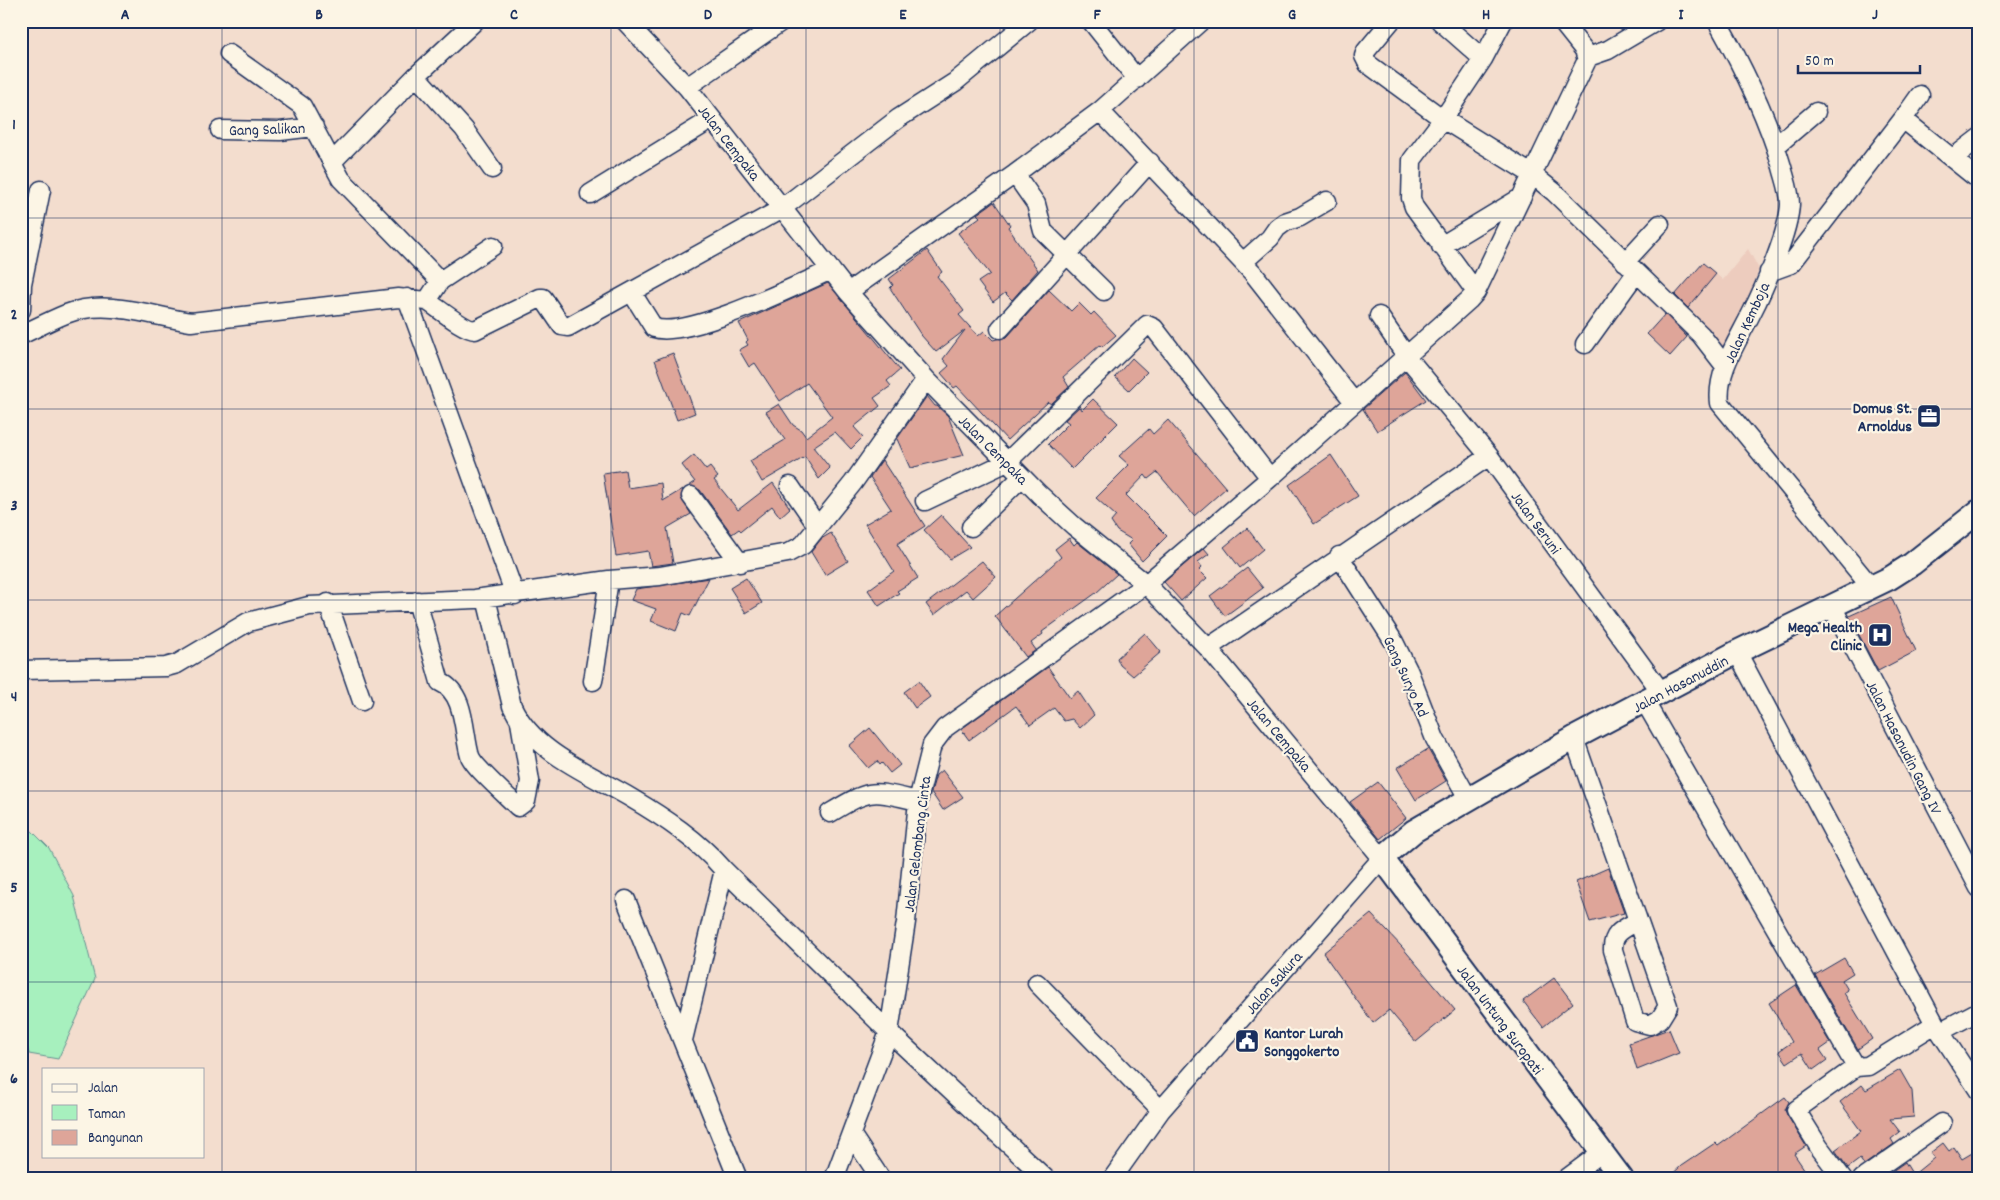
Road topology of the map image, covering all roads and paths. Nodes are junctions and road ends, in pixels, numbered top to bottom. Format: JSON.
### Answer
{"nodes":[{"id":1,"x":476,"y":21,"type":"edge"},
{"id":2,"x":625,"y":21,"type":"edge"},
{"id":3,"x":782,"y":21,"type":"edge"},
{"id":4,"x":1029,"y":21,"type":"edge"},
{"id":5,"x":1091,"y":21,"type":"edge"},
{"id":6,"x":1201,"y":21,"type":"edge"},
{"id":7,"x":1392,"y":21,"type":"edge"},
{"id":8,"x":1440,"y":21,"type":"edge"},
{"id":9,"x":1503,"y":21,"type":"edge"},
{"id":10,"x":1561,"y":21,"type":"edge"},
{"id":11,"x":1656,"y":21,"type":"edge"},
{"id":12,"x":1717,"y":21,"type":"edge"},
{"id":13,"x":229,"y":54,"type":"dead end"},
{"id":14,"x":1588,"y":57,"type":"junction"},
{"id":15,"x":1483,"y":59,"type":"junction"},
{"id":16,"x":416,"y":76,"type":"junction"},
{"id":17,"x":1137,"y":79,"type":"junction"},
{"id":18,"x":687,"y":87,"type":"junction"},
{"id":19,"x":1920,"y":95,"type":"dead end"},
{"id":20,"x":1100,"y":111,"type":"junction"},
{"id":21,"x":1816,"y":112,"type":"dead end"},
{"id":22,"x":712,"y":119,"type":"junction"},
{"id":23,"x":1443,"y":119,"type":"junction"},
{"id":24,"x":1903,"y":119,"type":"junction"},
{"id":25,"x":314,"y":127,"type":"junction"},
{"id":26,"x":220,"y":130,"type":"dead end"},
{"id":27,"x":1979,"y":138,"type":"edge"},
{"id":28,"x":1776,"y":146,"type":"junction"},
{"id":29,"x":1953,"y":158,"type":"junction"},
{"id":30,"x":332,"y":162,"type":"junction"},
{"id":31,"x":1150,"y":162,"type":"junction"},
{"id":32,"x":492,"y":169,"type":"dead end"},
{"id":33,"x":1016,"y":174,"type":"junction"},
{"id":34,"x":1533,"y":175,"type":"junction"},
{"id":35,"x":1979,"y":180,"type":"edge"},
{"id":36,"x":41,"y":190,"type":"dead end"},
{"id":37,"x":590,"y":194,"type":"dead end"},
{"id":38,"x":1522,"y":197,"type":"junction"},
{"id":39,"x":1327,"y":201,"type":"dead end"},
{"id":40,"x":781,"y":209,"type":"junction"},
{"id":41,"x":1660,"y":224,"type":"dead end"},
{"id":42,"x":493,"y":246,"type":"dead end"},
{"id":43,"x":1441,"y":246,"type":"junction"},
{"id":44,"x":1067,"y":256,"type":"junction"},
{"id":45,"x":1242,"y":262,"type":"junction"},
{"id":46,"x":1631,"y":267,"type":"junction"},
{"id":47,"x":831,"y":270,"type":"junction"},
{"id":48,"x":1769,"y":272,"type":"junction"},
{"id":49,"x":440,"y":281,"type":"junction"},
{"id":50,"x":1104,"y":291,"type":"dead end"},
{"id":51,"x":848,"y":292,"type":"junction"},
{"id":52,"x":1476,"y":292,"type":"junction"},
{"id":53,"x":632,"y":293,"type":"junction"},
{"id":54,"x":407,"y":298,"type":"junction"},
{"id":55,"x":427,"y":301,"type":"junction"},
{"id":56,"x":21,"y":310,"type":"edge"},
{"id":57,"x":1379,"y":316,"type":"dead end"},
{"id":58,"x":1000,"y":329,"type":"dead end"},
{"id":59,"x":21,"y":335,"type":"edge"},
{"id":60,"x":1585,"y":344,"type":"dead end"},
{"id":61,"x":1407,"y":357,"type":"junction"},
{"id":62,"x":1725,"y":366,"type":"junction"},
{"id":63,"x":926,"y":379,"type":"junction"},
{"id":64,"x":1354,"y":402,"type":"junction"},
{"id":65,"x":1489,"y":456,"type":"junction"},
{"id":66,"x":1007,"y":462,"type":"junction"},
{"id":67,"x":1022,"y":477,"type":"junction"},
{"id":68,"x":1270,"y":478,"type":"junction"},
{"id":69,"x":790,"y":486,"type":"dead end"},
{"id":70,"x":690,"y":496,"type":"dead end"},
{"id":71,"x":925,"y":501,"type":"dead end"},
{"id":72,"x":1979,"y":511,"type":"edge"},
{"id":73,"x":818,"y":527,"type":"junction"},
{"id":74,"x":971,"y":527,"type":"dead end"},
{"id":75,"x":1339,"y":556,"type":"junction"},
{"id":76,"x":740,"y":563,"type":"junction"},
{"id":77,"x":609,"y":580,"type":"junction"},
{"id":78,"x":1146,"y":584,"type":"junction"},
{"id":79,"x":1871,"y":587,"type":"junction"},
{"id":80,"x":515,"y":594,"type":"junction"},
{"id":81,"x":486,"y":598,"type":"junction"},
{"id":82,"x":417,"y":601,"type":"junction"},
{"id":83,"x":328,"y":604,"type":"junction"},
{"id":84,"x":1832,"y":606,"type":"junction"},
{"id":85,"x":1208,"y":648,"type":"junction"},
{"id":86,"x":1737,"y":652,"type":"junction"},
{"id":87,"x":21,"y":670,"type":"edge"},
{"id":88,"x":593,"y":681,"type":"dead end"},
{"id":89,"x":1653,"y":697,"type":"junction"},
{"id":90,"x":362,"y":701,"type":"dead end"},
{"id":91,"x":520,"y":722,"type":"junction"},
{"id":92,"x":1574,"y":738,"type":"junction"},
{"id":93,"x":1469,"y":800,"type":"junction"},
{"id":94,"x":918,"y":801,"type":"junction"},
{"id":95,"x":830,"y":813,"type":"dead end"},
{"id":96,"x":1382,"y":858,"type":"junction"},
{"id":97,"x":724,"y":870,"type":"junction"},
{"id":98,"x":1979,"y":888,"type":"edge"},
{"id":99,"x":626,"y":900,"type":"dead end"},
{"id":100,"x":1638,"y":921,"type":"junction"},
{"id":101,"x":1037,"y":982,"type":"dead end"},
{"id":102,"x":1979,"y":1011,"type":"edge"},
{"id":103,"x":1938,"y":1027,"type":"junction"},
{"id":104,"x":889,"y":1032,"type":"junction"},
{"id":105,"x":683,"y":1040,"type":"junction"},
{"id":106,"x":1856,"y":1068,"type":"junction"},
{"id":107,"x":1979,"y":1091,"type":"edge"},
{"id":108,"x":1161,"y":1110,"type":"junction"},
{"id":109,"x":1942,"y":1123,"type":"dead end"},
{"id":110,"x":850,"y":1134,"type":"junction"},
{"id":111,"x":1601,"y":1153,"type":"junction"},
{"id":112,"x":738,"y":1179,"type":"edge"},
{"id":113,"x":834,"y":1179,"type":"edge"},
{"id":114,"x":881,"y":1179,"type":"edge"},
{"id":115,"x":1046,"y":1179,"type":"edge"},
{"id":116,"x":1112,"y":1179,"type":"edge"},
{"id":117,"x":1566,"y":1179,"type":"edge"},
{"id":118,"x":1622,"y":1179,"type":"edge"},
{"id":119,"x":1843,"y":1179,"type":"edge"},
{"id":120,"x":1862,"y":1179,"type":"edge"}],
"edges":[{"from":1,"to":16,"type":"street"},
{"from":2,"to":18,"type":"street","name":"Jalan Cempaka"},
{"from":3,"to":18,"type":"street"},
{"from":4,"to":40,"type":"street"},
{"from":5,"to":17,"type":"street"},
{"from":6,"to":17,"type":"street"},
{"from":7,"to":23,"type":"street"},
{"from":8,"to":15,"type":"street"},
{"from":9,"to":15,"type":"street"},
{"from":10,"to":14,"type":"street"},
{"from":11,"to":14,"type":"street"},
{"from":12,"to":28,"type":"street","name":"Jalan Kemboja"},
{"from":13,"to":25,"type":"street"},
{"from":14,"to":34,"type":"street"},
{"from":15,"to":23,"type":"street"},
{"from":16,"to":30,"type":"street"},
{"from":16,"to":32,"type":"street"},
{"from":17,"to":20,"type":"street"},
{"from":18,"to":22,"type":"street","name":"Jalan Cempaka"},
{"from":19,"to":24,"type":"street"},
{"from":20,"to":31,"type":"street"},
{"from":20,"to":33,"type":"street"},
{"from":21,"to":28,"type":"street"},
{"from":22,"to":37,"type":"street"},
{"from":22,"to":40,"type":"street","name":"Jalan Cempaka"},
{"from":23,"to":34,"type":"street"},
{"from":23,"to":43,"type":"street"},
{"from":24,"to":29,"type":"street"},
{"from":24,"to":48,"type":"street"},
{"from":25,"to":26,"type":"street","name":"Gang Salikan"},
{"from":25,"to":30,"type":"street"},
{"from":27,"to":29,"type":"street"},
{"from":28,"to":48,"type":"street","name":"Jalan Kemboja"},
{"from":29,"to":35,"type":"street"},
{"from":30,"to":49,"type":"street"},
{"from":31,"to":44,"type":"street"},
{"from":31,"to":45,"type":"street"},
{"from":33,"to":44,"type":"street"},
{"from":33,"to":51,"type":"street"},
{"from":34,"to":38,"type":"street"},
{"from":34,"to":46,"type":"street"},
{"from":36,"to":56,"type":"street"},
{"from":38,"to":43,"type":"street"},
{"from":38,"to":52,"type":"street"},
{"from":39,"to":45,"type":"street"},
{"from":40,"to":47,"type":"street","name":"Jalan Cempaka"},
{"from":40,"to":53,"type":"street"},
{"from":41,"to":46,"type":"street"},
{"from":42,"to":49,"type":"street"},
{"from":43,"to":52,"type":"street"},
{"from":44,"to":50,"type":"street"},
{"from":44,"to":58,"type":"street"},
{"from":45,"to":64,"type":"street"},
{"from":46,"to":60,"type":"street"},
{"from":46,"to":62,"type":"street"},
{"from":47,"to":51,"type":"street","name":"Jalan Cempaka"},
{"from":47,"to":53,"type":"street"},
{"from":48,"to":62,"type":"street","name":"Jalan Kemboja"},
{"from":49,"to":55,"type":"street"},
{"from":51,"to":63,"type":"street","name":"Jalan Cempaka"},
{"from":52,"to":61,"type":"street","name":"Jalan Gelombang Cinta"},
{"from":53,"to":55,"type":"street"},
{"from":54,"to":55,"type":"street"},
{"from":54,"to":59,"type":"street"},
{"from":54,"to":80,"type":"street"},
{"from":57,"to":61,"type":"street","name":"Jalan Seruni"},
{"from":61,"to":64,"type":"street","name":"Jalan Gelombang Cinta"},
{"from":61,"to":65,"type":"street","name":"Jalan Seruni"},
{"from":62,"to":79,"type":"street","name":"Jalan Kemboja"},
{"from":63,"to":66,"type":"street","name":"Jalan Cempaka"},
{"from":63,"to":73,"type":"street"},
{"from":64,"to":68,"type":"street","name":"Jalan Gelombang Cinta"},
{"from":65,"to":75,"type":"street"},
{"from":65,"to":89,"type":"street","name":"Jalan Seruni"},
{"from":66,"to":67,"type":"street","name":"Jalan Cempaka"},
{"from":66,"to":68,"type":"street"},
{"from":66,"to":71,"type":"street"},
{"from":67,"to":74,"type":"street"},
{"from":67,"to":78,"type":"street","name":"Jalan Cempaka"},
{"from":68,"to":78,"type":"street","name":"Jalan Gelombang Cinta"},
{"from":69,"to":73,"type":"street"},
{"from":70,"to":76,"type":"street"},
{"from":72,"to":79,"type":"main road","name":"Jalan Hasanuddin"},
{"from":73,"to":76,"type":"street"},
{"from":75,"to":85,"type":"street"},
{"from":75,"to":93,"type":"street","name":"Gang Suryo Ad"},
{"from":76,"to":77,"type":"street"},
{"from":77,"to":80,"type":"street"},
{"from":77,"to":88,"type":"street"},
{"from":78,"to":85,"type":"street","name":"Jalan Cempaka"},
{"from":78,"to":94,"type":"street","name":"Jalan Gelombang Cinta"},
{"from":79,"to":84,"type":"main road","name":"Jalan Hasanuddin"},
{"from":80,"to":81,"type":"street"},
{"from":81,"to":82,"type":"street"},
{"from":81,"to":91,"type":"street"},
{"from":82,"to":83,"type":"street"},
{"from":82,"to":91,"type":"street"},
{"from":83,"to":87,"type":"street"},
{"from":83,"to":90,"type":"street"},
{"from":84,"to":86,"type":"main road","name":"Jalan Hasanuddin"},
{"from":84,"to":98,"type":"street","name":"Jalan Hasanudin Gang IV"},
{"from":85,"to":96,"type":"street","name":"Jalan Cempaka"},
{"from":86,"to":89,"type":"main road","name":"Jalan Hasanuddin"},
{"from":86,"to":103,"type":"street"},
{"from":89,"to":92,"type":"main road","name":"Jalan Hasanuddin"},
{"from":89,"to":106,"type":"street","name":"Jalan Seruni"},
{"from":91,"to":97,"type":"street"},
{"from":92,"to":93,"type":"main road","name":"Jalan Hasanuddin"},
{"from":92,"to":100,"type":"street"},
{"from":93,"to":96,"type":"main road","name":"Jalan Hasanuddin"},
{"from":94,"to":95,"type":"street"},
{"from":94,"to":104,"type":"street","name":"Jalan Gelombang Cinta"},
{"from":96,"to":108,"type":"street","name":"Jalan Sakura"},
{"from":96,"to":111,"type":"main road","name":"Jalan Untung Suropati"},
{"from":97,"to":104,"type":"street"},
{"from":97,"to":105,"type":"street"},
{"from":99,"to":105,"type":"street"},
{"from":100,"to":100,"type":"street"},
{"from":101,"to":108,"type":"street"},
{"from":102,"to":103,"type":"street"},
{"from":103,"to":106,"type":"street"},
{"from":103,"to":107,"type":"street"},
{"from":104,"to":110,"type":"street","name":"Jalan Gelombang Cinta"},
{"from":104,"to":115,"type":"street"},
{"from":105,"to":112,"type":"street"},
{"from":106,"to":119,"type":"street"},
{"from":108,"to":116,"type":"street","name":"Jalan Sakura"},
{"from":109,"to":120,"type":"street"},
{"from":110,"to":113,"type":"street","name":"Jalan Gelombang Cinta"},
{"from":110,"to":114,"type":"street"},
{"from":111,"to":117,"type":"street"},
{"from":111,"to":118,"type":"main road","name":"Jalan Untung Suropati"}]}
